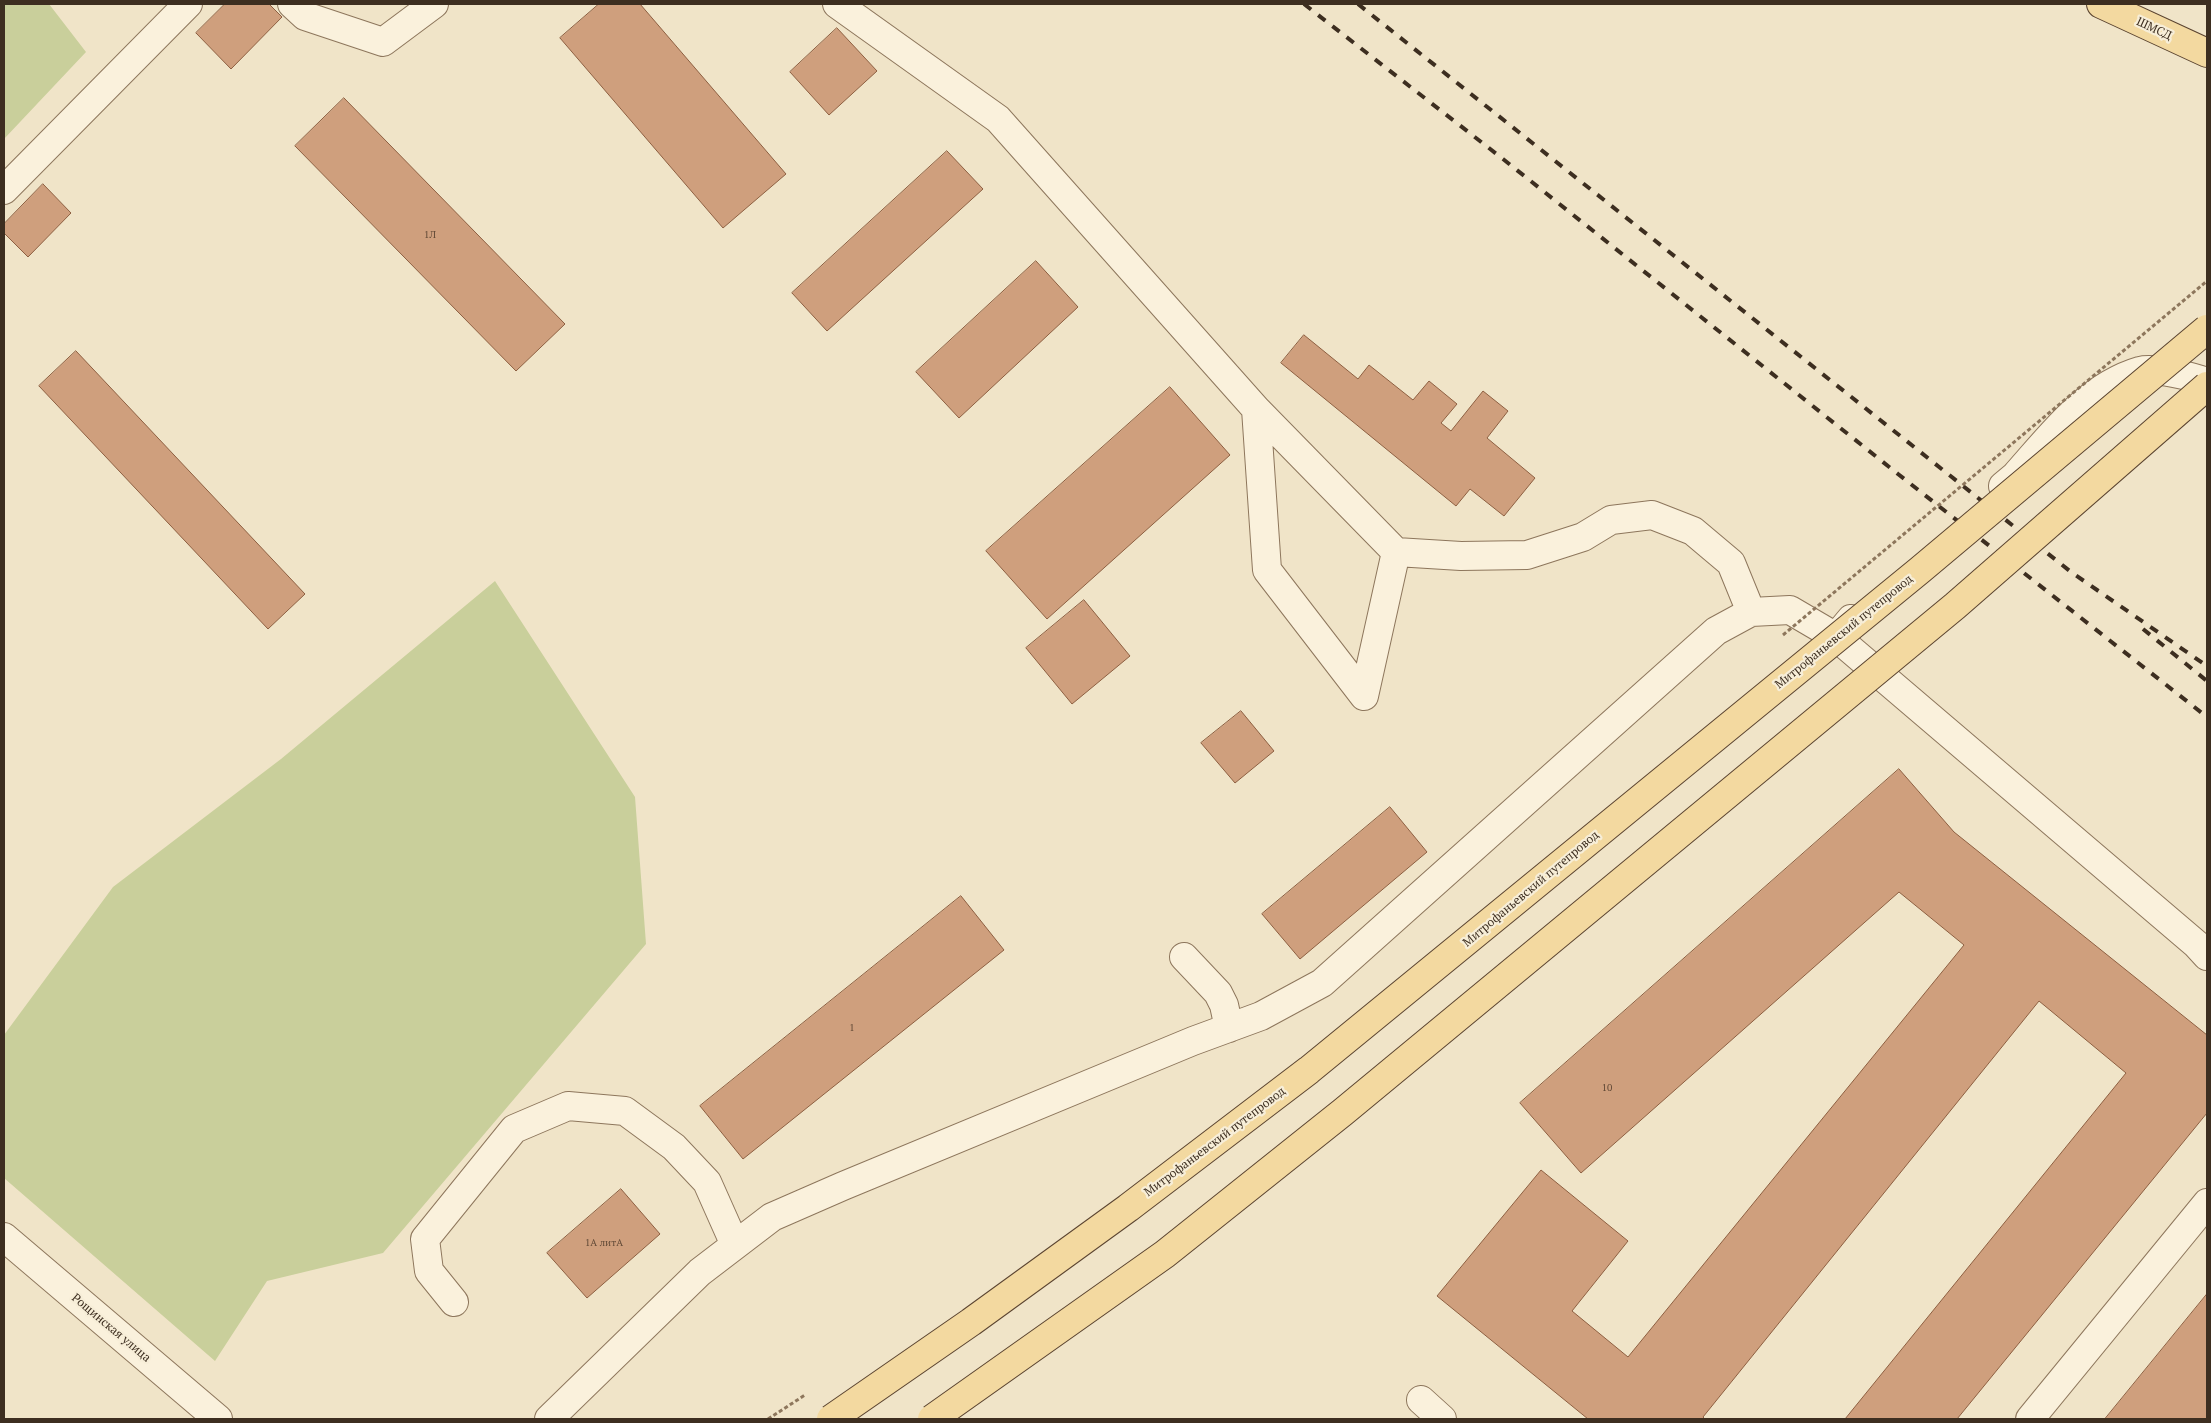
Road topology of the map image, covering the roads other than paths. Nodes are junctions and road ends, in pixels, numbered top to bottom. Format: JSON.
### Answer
{"nodes":[{"id":1,"x":188,"y":4,"type":"edge"},
{"id":2,"x":292,"y":4,"type":"edge"},
{"id":3,"x":434,"y":4,"type":"edge"},
{"id":4,"x":837,"y":4,"type":"edge"},
{"id":5,"x":2101,"y":4,"type":"edge"},
{"id":6,"x":2207,"y":53,"type":"edge"},
{"id":7,"x":4,"y":190,"type":"edge"},
{"id":8,"x":2207,"y":329,"type":"edge"},
{"id":9,"x":2207,"y":384,"type":"edge"},
{"id":10,"x":1256,"y":409,"type":"junction"},
{"id":11,"x":1396,"y":552,"type":"junction"},
{"id":12,"x":1752,"y":612,"type":"junction"},
{"id":13,"x":1836,"y":637,"type":"junction"},
{"id":14,"x":2207,"y":956,"type":"edge"},
{"id":15,"x":1184,"y":957,"type":"dead end"},
{"id":16,"x":1229,"y":1028,"type":"junction"},
{"id":17,"x":2207,"y":1203,"type":"edge"},
{"id":18,"x":4,"y":1236,"type":"edge"},
{"id":19,"x":735,"y":1245,"type":"junction"},
{"id":20,"x":454,"y":1302,"type":"dead end"},
{"id":21,"x":1421,"y":1400,"type":"dead end"},
{"id":22,"x":218,"y":1419,"type":"edge"},
{"id":23,"x":550,"y":1419,"type":"edge"},
{"id":24,"x":831,"y":1419,"type":"edge"},
{"id":25,"x":932,"y":1419,"type":"edge"},
{"id":26,"x":1442,"y":1419,"type":"edge"},
{"id":27,"x":2030,"y":1419,"type":"edge"}],
"edges":[{"from":1,"to":7,"type":"street"},
{"from":2,"to":3,"type":"street"},
{"from":4,"to":10,"type":"street"},
{"from":5,"to":6,"type":"main road","name":"ШМСД"},
{"from":8,"to":24,"type":"main road","name":"Митрофаньевский путепровод","bridge":true},
{"from":9,"to":13,"type":"street"},
{"from":9,"to":25,"type":"main road","bridge":true},
{"from":10,"to":11,"type":"street"},
{"from":10,"to":11,"type":"street"},
{"from":11,"to":12,"type":"street"},
{"from":12,"to":13,"type":"street"},
{"from":12,"to":16,"type":"street"},
{"from":13,"to":14,"type":"street"},
{"from":15,"to":16,"type":"street"},
{"from":16,"to":19,"type":"street"},
{"from":17,"to":27,"type":"street"},
{"from":18,"to":22,"type":"street","name":"Рощинская улица"},
{"from":19,"to":20,"type":"street"},
{"from":19,"to":23,"type":"street"},
{"from":21,"to":26,"type":"street"}]}
